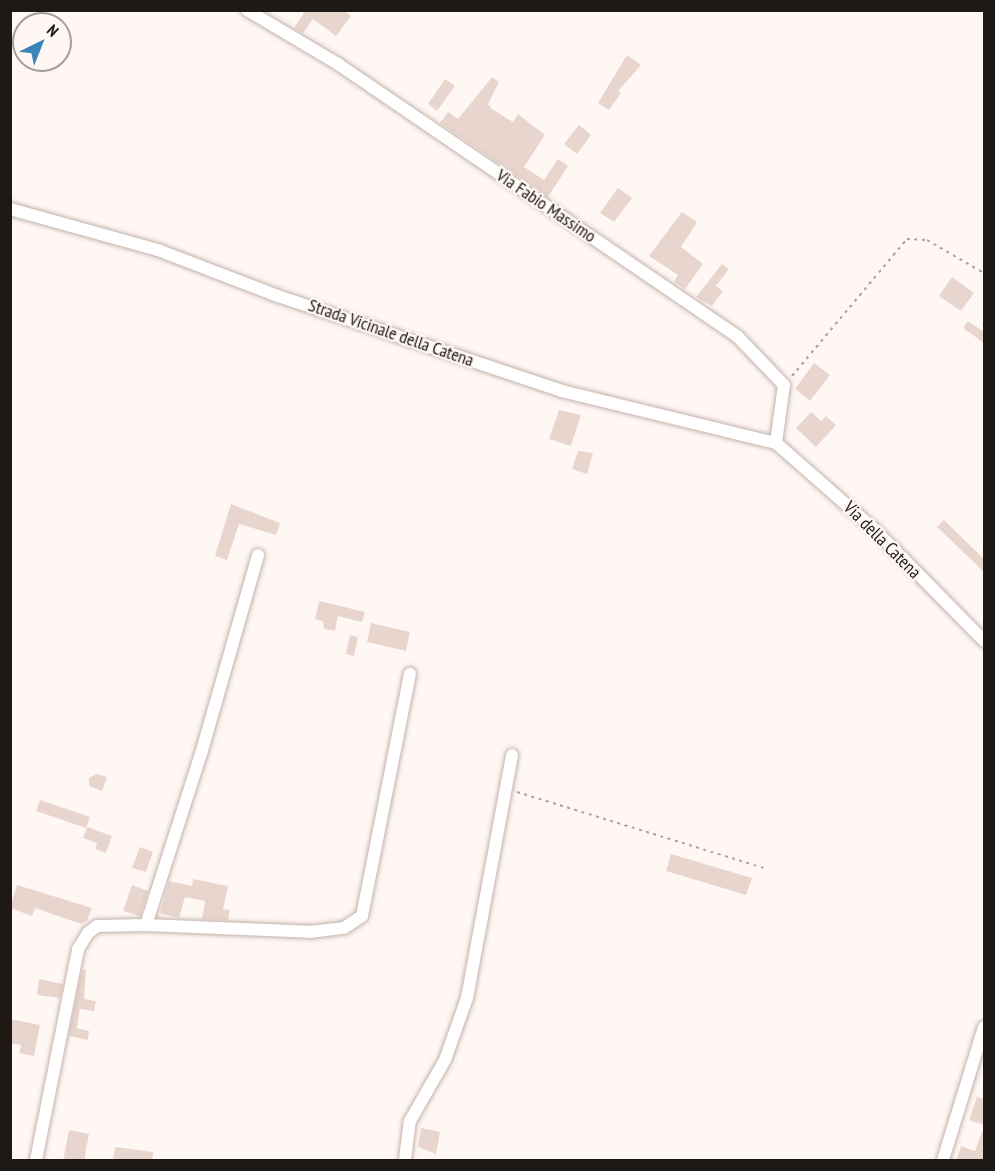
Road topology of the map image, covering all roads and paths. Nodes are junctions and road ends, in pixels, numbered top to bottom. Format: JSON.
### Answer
{"nodes":[{"id":1,"x":247,"y":10,"type":"edge"},
{"id":2,"x":10,"y":209,"type":"edge"},
{"id":3,"x":984,"y":273,"type":"edge"},
{"id":4,"x":784,"y":385,"type":"junction"},
{"id":5,"x":776,"y":443,"type":"junction"},
{"id":6,"x":258,"y":555,"type":"dead end"},
{"id":7,"x":984,"y":641,"type":"edge"},
{"id":8,"x":411,"y":674,"type":"dead end"},
{"id":9,"x":512,"y":755,"type":"dead end"},
{"id":10,"x":506,"y":789,"type":"junction"},
{"id":11,"x":764,"y":868,"type":"dead end"},
{"id":12,"x":146,"y":925,"type":"junction"},
{"id":13,"x":984,"y":1027,"type":"edge"},
{"id":14,"x":36,"y":1161,"type":"edge"},
{"id":15,"x":405,"y":1161,"type":"edge"},
{"id":16,"x":943,"y":1161,"type":"edge"}],
"edges":[{"from":1,"to":4,"type":"street","name":"Via Fabio Massimo"},
{"from":2,"to":5,"type":"street","name":"Strada Vicinale della Catena"},
{"from":3,"to":4,"type":"path"},
{"from":4,"to":5,"type":"street"},
{"from":5,"to":7,"type":"street","name":"Via della Catena"},
{"from":6,"to":12,"type":"street"},
{"from":8,"to":12,"type":"street"},
{"from":9,"to":10,"type":"street"},
{"from":10,"to":11,"type":"path"},
{"from":10,"to":15,"type":"street"},
{"from":12,"to":14,"type":"street"},
{"from":13,"to":16,"type":"street"}]}
